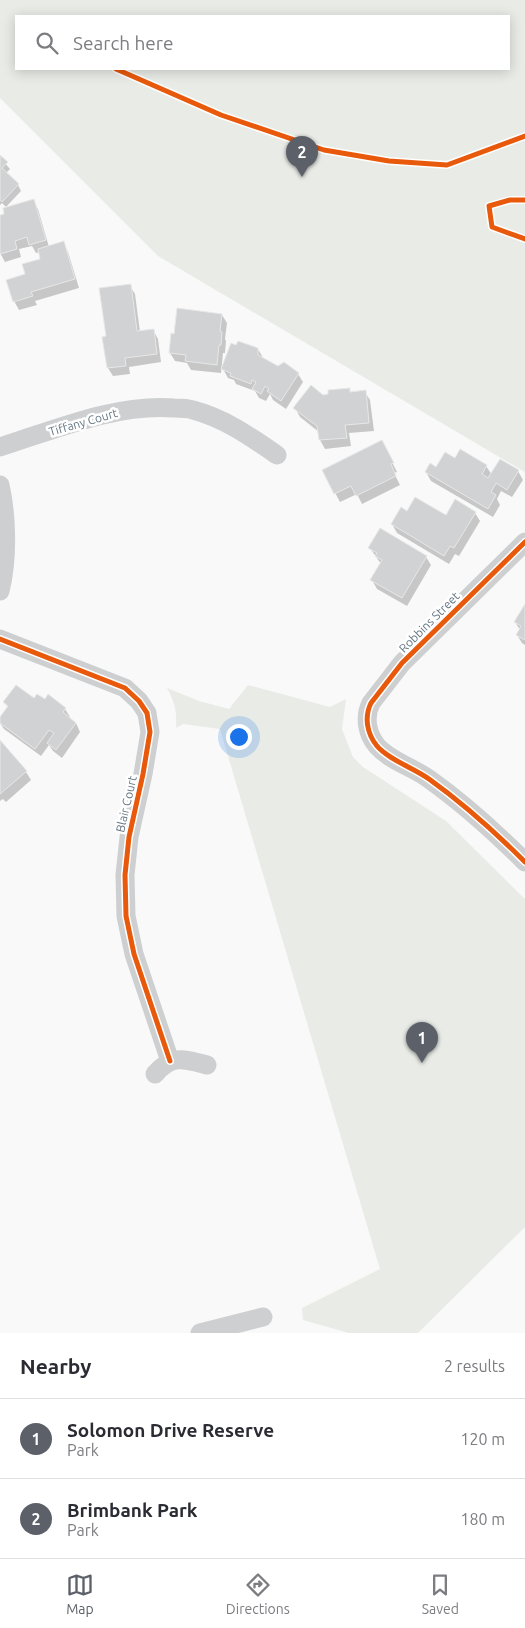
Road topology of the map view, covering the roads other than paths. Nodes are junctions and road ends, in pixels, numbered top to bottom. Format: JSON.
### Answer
{"nodes":[{"id":1,"x":0,"y":447,"type":"edge"},
{"id":2,"x":277,"y":455,"type":"dead end"},
{"id":3,"x":0,"y":485,"type":"edge"},
{"id":4,"x":525,"y":542,"type":"edge"},
{"id":5,"x":0,"y":591,"type":"edge"},
{"id":6,"x":0,"y":639,"type":"edge"},
{"id":7,"x":525,"y":862,"type":"edge"},
{"id":8,"x":170,"y":1061,"type":"junction"},
{"id":9,"x":207,"y":1065,"type":"dead end"},
{"id":10,"x":155,"y":1074,"type":"dead end"},
{"id":11,"x":262,"y":1317,"type":"dead end"},
{"id":12,"x":200,"y":1333,"type":"edge"}],
"edges":[{"from":1,"to":2,"type":"street","name":"Tiffany Court"},
{"from":3,"to":5,"type":"street"},
{"from":4,"to":7,"type":"street","name":"Robbins Street"},
{"from":6,"to":8,"type":"street","name":"Blair Court"},
{"from":8,"to":9,"type":"street"},
{"from":8,"to":10,"type":"street"},
{"from":11,"to":12,"type":"street"}]}
